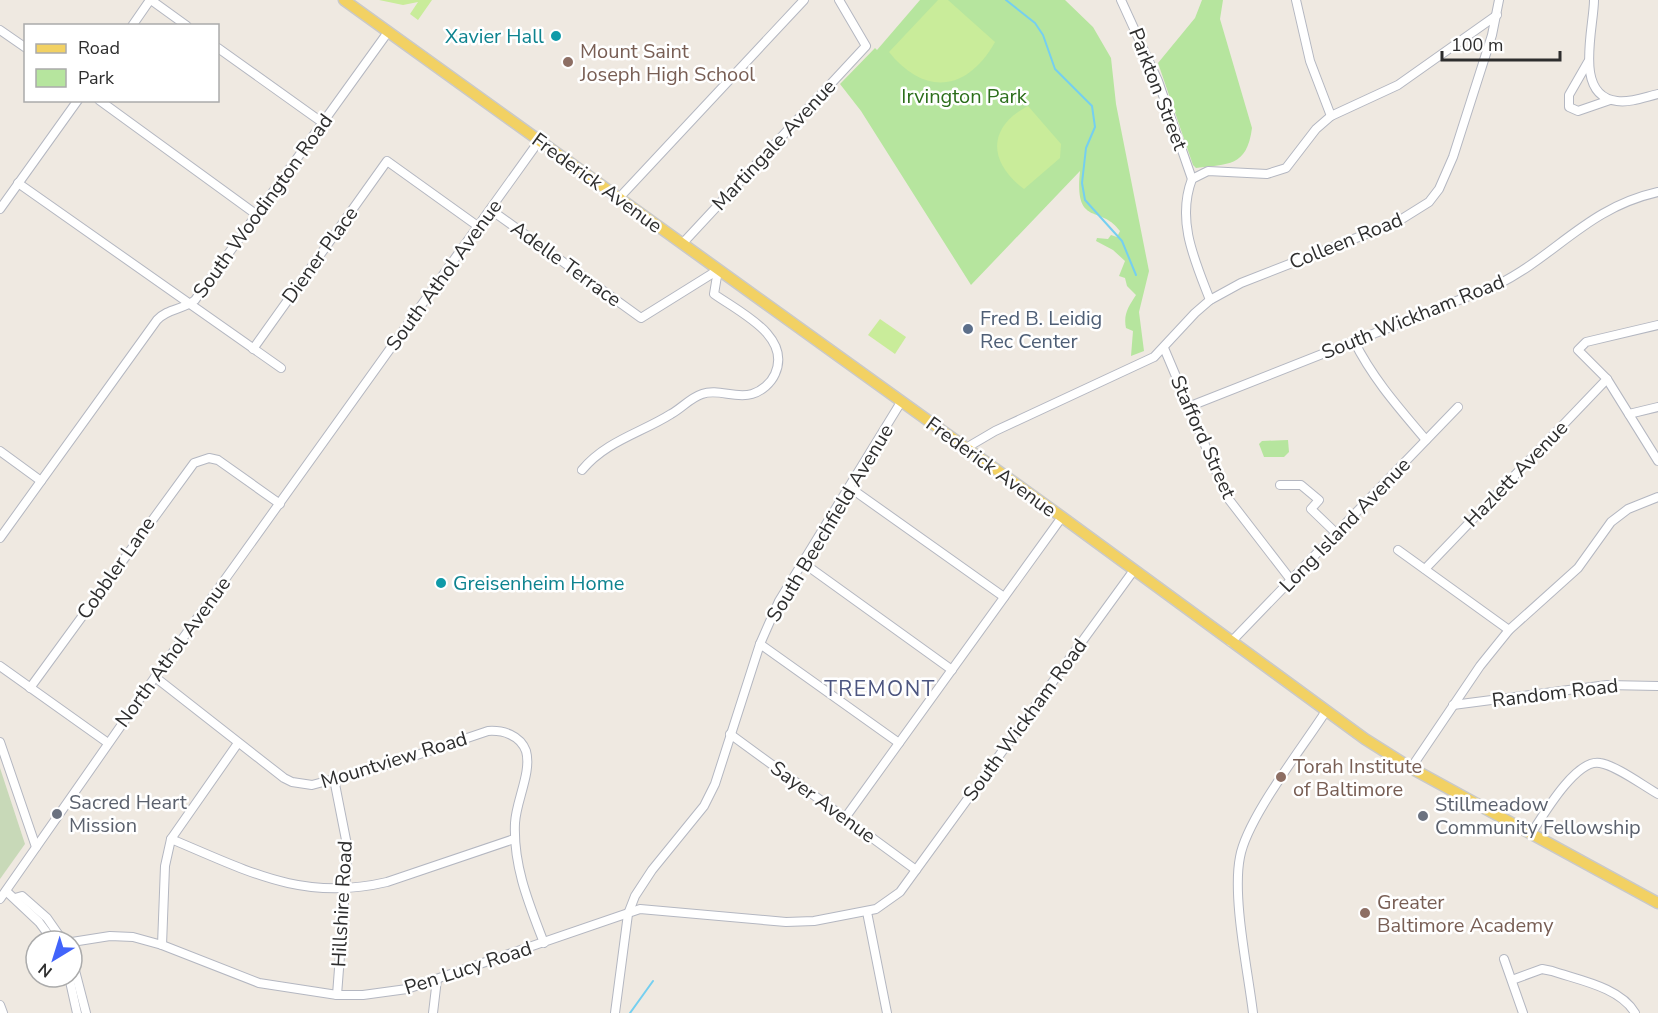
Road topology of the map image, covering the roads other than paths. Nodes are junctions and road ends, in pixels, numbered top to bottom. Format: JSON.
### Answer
{"nodes":[{"id":1,"x":151,"y":0,"type":"edge"},
{"id":2,"x":344,"y":0,"type":"edge"},
{"id":3,"x":804,"y":0,"type":"edge"},
{"id":4,"x":839,"y":0,"type":"edge"},
{"id":5,"x":1121,"y":0,"type":"edge"},
{"id":6,"x":1296,"y":0,"type":"edge"},
{"id":7,"x":1499,"y":0,"type":"edge"},
{"id":8,"x":1594,"y":0,"type":"edge"},
{"id":9,"x":1497,"y":15,"type":"junction"},
{"id":10,"x":133,"y":24,"type":"edge"},
{"id":11,"x":184,"y":24,"type":"edge"},
{"id":12,"x":0,"y":30,"type":"edge"},
{"id":13,"x":388,"y":32,"type":"junction"},
{"id":14,"x":24,"y":47,"type":"edge"},
{"id":15,"x":219,"y":49,"type":"edge"},
{"id":16,"x":1588,"y":62,"type":"junction"},
{"id":17,"x":1658,"y":94,"type":"edge"},
{"id":18,"x":1610,"y":100,"type":"junction"},
{"id":19,"x":77,"y":102,"type":"edge"},
{"id":20,"x":102,"y":102,"type":"edge"},
{"id":21,"x":1331,"y":116,"type":"junction"},
{"id":22,"x":322,"y":123,"type":"junction"},
{"id":23,"x":539,"y":141,"type":"junction"},
{"id":24,"x":387,"y":161,"type":"joint"},
{"id":25,"x":1192,"y":179,"type":"junction"},
{"id":26,"x":18,"y":183,"type":"junction"},
{"id":27,"x":1658,"y":192,"type":"edge"},
{"id":28,"x":619,"y":198,"type":"junction"},
{"id":29,"x":0,"y":209,"type":"edge"},
{"id":30,"x":491,"y":210,"type":"junction"},
{"id":31,"x":257,"y":214,"type":"junction"},
{"id":32,"x":479,"y":227,"type":"junction"},
{"id":33,"x":682,"y":244,"type":"junction"},
{"id":34,"x":718,"y":270,"type":"junction"},
{"id":35,"x":1210,"y":300,"type":"junction"},
{"id":36,"x":190,"y":304,"type":"junction"},
{"id":37,"x":1658,"y":325,"type":"edge"},
{"id":38,"x":1354,"y":341,"type":"junction"},
{"id":39,"x":1164,"y":348,"type":"junction"},
{"id":40,"x":253,"y":349,"type":"junction"},
{"id":41,"x":281,"y":368,"type":"dead end"},
{"id":42,"x":1607,"y":379,"type":"junction"},
{"id":43,"x":902,"y":402,"type":"junction"},
{"id":44,"x":349,"y":407,"type":"joint"},
{"id":45,"x":1188,"y":407,"type":"junction"},
{"id":46,"x":1458,"y":407,"type":"dead end"},
{"id":47,"x":1658,"y":407,"type":"edge"},
{"id":48,"x":1629,"y":414,"type":"junction"},
{"id":49,"x":1426,"y":440,"type":"junction"},
{"id":50,"x":966,"y":448,"type":"junction"},
{"id":51,"x":0,"y":451,"type":"edge"},
{"id":52,"x":1658,"y":461,"type":"edge"},
{"id":53,"x":582,"y":470,"type":"dead end"},
{"id":54,"x":41,"y":481,"type":"junction"},
{"id":55,"x":1280,"y":485,"type":"dead end"},
{"id":56,"x":849,"y":487,"type":"junction"},
{"id":57,"x":1658,"y":497,"type":"edge"},
{"id":58,"x":280,"y":504,"type":"junction"},
{"id":59,"x":1062,"y":517,"type":"junction"},
{"id":60,"x":1336,"y":533,"type":"junction"},
{"id":61,"x":0,"y":538,"type":"edge"},
{"id":62,"x":1398,"y":550,"type":"dead end"},
{"id":63,"x":802,"y":562,"type":"junction"},
{"id":64,"x":1425,"y":569,"type":"junction"},
{"id":65,"x":1134,"y":570,"type":"junction"},
{"id":66,"x":1291,"y":580,"type":"junction"},
{"id":67,"x":1005,"y":597,"type":"junction"},
{"id":68,"x":1509,"y":630,"type":"junction"},
{"id":69,"x":1231,"y":642,"type":"junction"},
{"id":70,"x":760,"y":644,"type":"junction"},
{"id":71,"x":0,"y":666,"type":"edge"},
{"id":72,"x":952,"y":670,"type":"junction"},
{"id":73,"x":155,"y":677,"type":"junction"},
{"id":74,"x":1658,"y":686,"type":"edge"},
{"id":75,"x":30,"y":688,"type":"junction"},
{"id":76,"x":1453,"y":705,"type":"junction"},
{"id":77,"x":1326,"y":711,"type":"junction"},
{"id":78,"x":730,"y":734,"type":"junction"},
{"id":79,"x":0,"y":742,"type":"edge"},
{"id":80,"x":108,"y":743,"type":"junction"},
{"id":81,"x":238,"y":743,"type":"junction"},
{"id":82,"x":899,"y":743,"type":"junction"},
{"id":83,"x":1411,"y":768,"type":"junction"},
{"id":84,"x":334,"y":779,"type":"junction"},
{"id":85,"x":1658,"y":794,"type":"edge"},
{"id":86,"x":845,"y":818,"type":"junction"},
{"id":87,"x":1531,"y":834,"type":"junction"},
{"id":88,"x":514,"y":838,"type":"junction"},
{"id":89,"x":171,"y":839,"type":"junction"},
{"id":90,"x":36,"y":847,"type":"junction"},
{"id":91,"x":916,"y":870,"type":"junction"},
{"id":92,"x":345,"y":889,"type":"junction"},
{"id":93,"x":6,"y":891,"type":"junction"},
{"id":94,"x":0,"y":898,"type":"edge"},
{"id":95,"x":15,"y":898,"type":"junction"},
{"id":96,"x":1658,"y":903,"type":"edge"},
{"id":97,"x":867,"y":912,"type":"junction"},
{"id":98,"x":628,"y":914,"type":"junction"},
{"id":99,"x":42,"y":929,"type":"edge"},
{"id":100,"x":54,"y":929,"type":"edge"},
{"id":101,"x":84,"y":940,"type":"edge"},
{"id":102,"x":544,"y":943,"type":"junction"},
{"id":103,"x":162,"y":945,"type":"junction"},
{"id":104,"x":1504,"y":959,"type":"dead end"},
{"id":105,"x":437,"y":979,"type":"junction"},
{"id":106,"x":1512,"y":980,"type":"junction"},
{"id":107,"x":73,"y":989,"type":"edge"},
{"id":108,"x":77,"y":989,"type":"edge"},
{"id":109,"x":337,"y":995,"type":"junction"},
{"id":110,"x":0,"y":1005,"type":"edge"},
{"id":111,"x":81,"y":1011,"type":"edge"},
{"id":112,"x":3,"y":1013,"type":"edge"},
{"id":113,"x":65,"y":1013,"type":"edge"},
{"id":114,"x":433,"y":1013,"type":"edge"},
{"id":115,"x":615,"y":1013,"type":"edge"},
{"id":116,"x":887,"y":1013,"type":"edge"},
{"id":117,"x":1253,"y":1013,"type":"edge"},
{"id":118,"x":1523,"y":1013,"type":"edge"},
{"id":119,"x":1635,"y":1013,"type":"edge"}],
"edges":[{"from":1,"to":10,"type":"street"},
{"from":1,"to":11,"type":"street"},
{"from":2,"to":13,"type":"main road","name":"Frederick Avenue"},
{"from":3,"to":28,"type":"street"},
{"from":4,"to":33,"type":"street","name":"Martingale Avenue"},
{"from":5,"to":25,"type":"street","name":"Parkton Street"},
{"from":6,"to":21,"type":"street"},
{"from":7,"to":9,"type":"street"},
{"from":8,"to":16,"type":"street"},
{"from":9,"to":21,"type":"street"},
{"from":9,"to":35,"type":"street","name":"Colleen Road"},
{"from":12,"to":14,"type":"street"},
{"from":13,"to":22,"type":"street","name":"South Woodington Road"},
{"from":13,"to":23,"type":"main road","name":"Frederick Avenue"},
{"from":15,"to":22,"type":"street"},
{"from":16,"to":18,"type":"street"},
{"from":16,"to":18,"type":"street"},
{"from":17,"to":18,"type":"street"},
{"from":19,"to":26,"type":"street"},
{"from":20,"to":31,"type":"street"},
{"from":21,"to":25,"type":"street"},
{"from":22,"to":31,"type":"street","name":"South Woodington Road"},
{"from":23,"to":28,"type":"main road","name":"Frederick Avenue"},
{"from":23,"to":30,"type":"street","name":"South Athol Avenue"},
{"from":24,"to":32,"type":"street","name":"Adelle Terrace"},
{"from":24,"to":40,"type":"street","name":"Diener Place"},
{"from":25,"to":35,"type":"street"},
{"from":26,"to":29,"type":"street"},
{"from":26,"to":36,"type":"street"},
{"from":27,"to":38,"type":"street","name":"South Wickham Road"},
{"from":28,"to":33,"type":"main road","name":"Frederick Avenue"},
{"from":30,"to":32,"type":"street","name":"South Athol Avenue"},
{"from":30,"to":34,"type":"street","name":"Adelle Terrace"},
{"from":31,"to":36,"type":"street","name":"South Woodington Road"},
{"from":32,"to":44,"type":"street","name":"South Athol Avenue"},
{"from":33,"to":34,"type":"main road","name":"Frederick Avenue"},
{"from":34,"to":43,"type":"main road","name":"Frederick Avenue"},
{"from":34,"to":53,"type":"street"},
{"from":35,"to":39,"type":"street"},
{"from":36,"to":40,"type":"street"},
{"from":36,"to":54,"type":"street","name":"South Woodington Road"},
{"from":37,"to":42,"type":"street"},
{"from":38,"to":45,"type":"street","name":"South Wickham Road"},
{"from":38,"to":49,"type":"street"},
{"from":39,"to":45,"type":"street","name":"Stafford Street"},
{"from":39,"to":50,"type":"street"},
{"from":40,"to":41,"type":"street"},
{"from":42,"to":48,"type":"street"},
{"from":42,"to":64,"type":"street","name":"Hazlett Avenue"},
{"from":43,"to":50,"type":"main road","name":"Frederick Avenue"},
{"from":43,"to":56,"type":"street","name":"South Beechfield Avenue"},
{"from":44,"to":58,"type":"street","name":"North Athol Avenue"},
{"from":45,"to":66,"type":"street","name":"Stafford Street"},
{"from":46,"to":49,"type":"street","name":"Long Island Avenue"},
{"from":47,"to":48,"type":"street"},
{"from":48,"to":52,"type":"street"},
{"from":49,"to":60,"type":"street","name":"Long Island Avenue"},
{"from":50,"to":59,"type":"main road","name":"Frederick Avenue"},
{"from":51,"to":54,"type":"street"},
{"from":54,"to":61,"type":"street","name":"South Woodington Road"},
{"from":55,"to":60,"type":"street"},
{"from":56,"to":63,"type":"street","name":"South Beechfield Avenue"},
{"from":56,"to":67,"type":"street"},
{"from":57,"to":68,"type":"street"},
{"from":58,"to":73,"type":"street","name":"North Athol Avenue"},
{"from":58,"to":75,"type":"street","name":"Cobbler Lane"},
{"from":59,"to":65,"type":"main road","name":"Frederick Avenue"},
{"from":59,"to":67,"type":"street"},
{"from":60,"to":66,"type":"street","name":"Long Island Avenue"},
{"from":62,"to":64,"type":"street"},
{"from":63,"to":70,"type":"street","name":"South Beechfield Avenue"},
{"from":63,"to":72,"type":"street"},
{"from":64,"to":68,"type":"street"},
{"from":65,"to":69,"type":"main road","name":"Frederick Avenue"},
{"from":65,"to":91,"type":"street","name":"South Wickham Road"},
{"from":66,"to":69,"type":"street","name":"Long Island Avenue"},
{"from":67,"to":72,"type":"street"},
{"from":68,"to":76,"type":"street"},
{"from":69,"to":77,"type":"main road","name":"Frederick Avenue"},
{"from":70,"to":78,"type":"street","name":"South Beechfield Avenue"},
{"from":70,"to":82,"type":"street"},
{"from":71,"to":75,"type":"street"},
{"from":72,"to":82,"type":"street"},
{"from":73,"to":80,"type":"street","name":"North Athol Avenue"},
{"from":73,"to":81,"type":"street","name":"Mountview Road"},
{"from":74,"to":76,"type":"street","name":"Random Road"},
{"from":75,"to":80,"type":"street"},
{"from":76,"to":83,"type":"street"},
{"from":77,"to":83,"type":"main road","name":"Frederick Avenue"},
{"from":77,"to":117,"type":"street"},
{"from":78,"to":86,"type":"street","name":"Sayer Avenue"},
{"from":78,"to":98,"type":"street","name":"South Beechfield Avenue"},
{"from":79,"to":90,"type":"street"},
{"from":80,"to":90,"type":"street","name":"North Athol Avenue"},
{"from":81,"to":84,"type":"street","name":"Mountview Road"},
{"from":81,"to":89,"type":"street"},
{"from":82,"to":86,"type":"street"},
{"from":83,"to":87,"type":"main road","name":"Frederick Avenue"},
{"from":84,"to":88,"type":"street","name":"Mountview Road"},
{"from":84,"to":92,"type":"street","name":"Hillshire Road"},
{"from":85,"to":87,"type":"street"},
{"from":86,"to":91,"type":"street","name":"Sayer Avenue"},
{"from":87,"to":96,"type":"main road","name":"Frederick Avenue"},
{"from":88,"to":92,"type":"street"},
{"from":88,"to":102,"type":"street"},
{"from":89,"to":92,"type":"street"},
{"from":89,"to":103,"type":"street"},
{"from":90,"to":93,"type":"street","name":"North Athol Avenue"},
{"from":91,"to":97,"type":"street","name":"South Wickham Road"},
{"from":92,"to":109,"type":"street","name":"Hillshire Road"},
{"from":93,"to":94,"type":"street","name":"North Athol Avenue"},
{"from":93,"to":95,"type":"street"},
{"from":95,"to":99,"type":"street"},
{"from":95,"to":100,"type":"street"},
{"from":97,"to":98,"type":"street","name":"Pen Lucy Road"},
{"from":97,"to":116,"type":"street"},
{"from":98,"to":102,"type":"street","name":"Pen Lucy Road"},
{"from":98,"to":115,"type":"street"},
{"from":101,"to":103,"type":"street","name":"Pen Lucy Road"},
{"from":102,"to":105,"type":"street","name":"Pen Lucy Road"},
{"from":103,"to":109,"type":"street","name":"Pen Lucy Road"},
{"from":104,"to":106,"type":"street"},
{"from":105,"to":109,"type":"street","name":"Pen Lucy Road"},
{"from":105,"to":114,"type":"street"},
{"from":106,"to":118,"type":"street"},
{"from":106,"to":119,"type":"street"},
{"from":107,"to":111,"type":"street"},
{"from":108,"to":111,"type":"street"},
{"from":110,"to":112,"type":"street"},
{"from":111,"to":113,"type":"street"}]}
